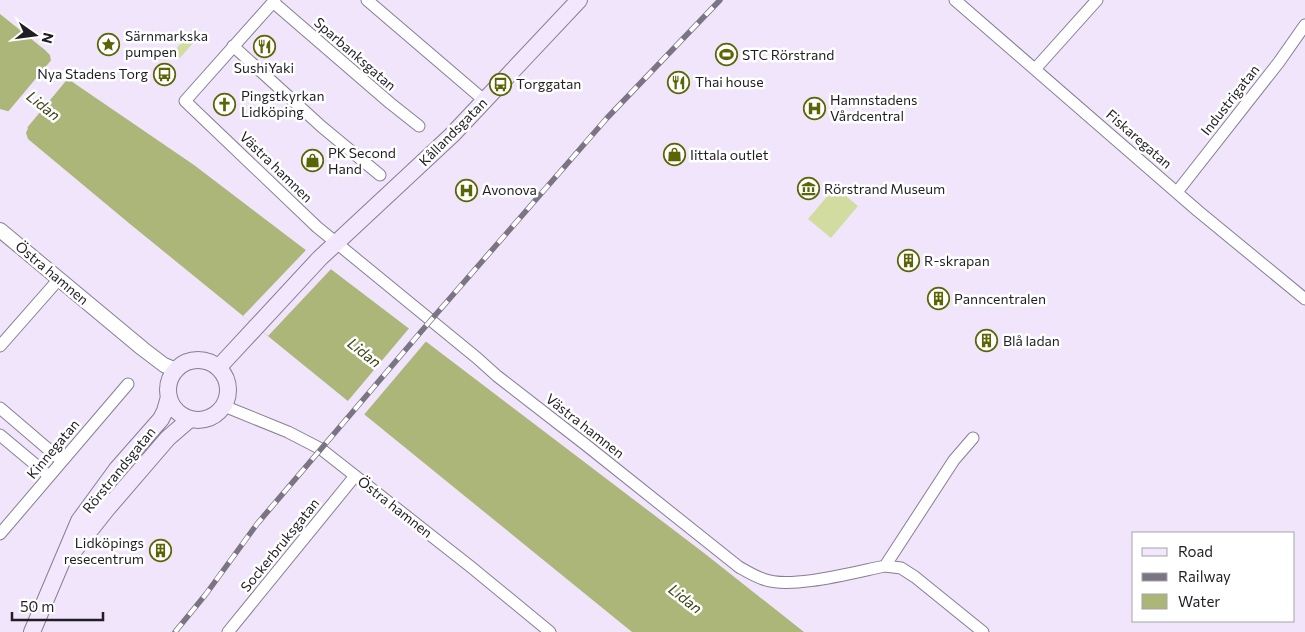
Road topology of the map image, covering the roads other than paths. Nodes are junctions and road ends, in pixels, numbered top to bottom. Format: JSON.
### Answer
{"nodes":[{"id":1,"x":367,"y":0,"type":"edge"},
{"id":2,"x":955,"y":0,"type":"edge"},
{"id":3,"x":1097,"y":0,"type":"edge"},
{"id":4,"x":274,"y":1,"type":"edge"},
{"id":5,"x":576,"y":1,"type":"edge"},
{"id":6,"x":1305,"y":25,"type":"edge"},
{"id":7,"x":234,"y":46,"type":"junction"},
{"id":8,"x":1036,"y":68,"type":"junction"},
{"id":9,"x":485,"y":101,"type":"junction"},
{"id":10,"x":419,"y":126,"type":"dead end"},
{"id":11,"x":380,"y":175,"type":"dead end"},
{"id":12,"x":1177,"y":192,"type":"junction"},
{"id":13,"x":0,"y":230,"type":"edge"},
{"id":14,"x":336,"y":242,"type":"junction"},
{"id":15,"x":59,"y":279,"type":"junction"},
{"id":16,"x":1305,"y":300,"type":"edge"},
{"id":17,"x":0,"y":346,"type":"edge"},
{"id":18,"x":218,"y":368,"type":"junction"},
{"id":19,"x":176,"y":370,"type":"junction"},
{"id":20,"x":128,"y":384,"type":"dead end"},
{"id":21,"x":169,"y":397,"type":"junction"},
{"id":22,"x":224,"y":406,"type":"junction"},
{"id":23,"x":0,"y":408,"type":"edge"},
{"id":24,"x":190,"y":420,"type":"junction"},
{"id":25,"x":0,"y":436,"type":"edge"},
{"id":26,"x":972,"y":438,"type":"dead end"},
{"id":27,"x":62,"y":461,"type":"junction"},
{"id":28,"x":49,"y":476,"type":"junction"},
{"id":29,"x":355,"y":476,"type":"junction"},
{"id":30,"x":0,"y":534,"type":"edge"},
{"id":31,"x":885,"y":566,"type":"junction"},
{"id":32,"x":58,"y":571,"type":"junction"},
{"id":33,"x":32,"y":632,"type":"edge"},
{"id":34,"x":228,"y":632,"type":"edge"},
{"id":35,"x":550,"y":632,"type":"edge"},
{"id":36,"x":983,"y":632,"type":"edge"}],
"edges":[{"from":1,"to":9,"type":"street"},
{"from":2,"to":8,"type":"street","name":"Fiskaregatan"},
{"from":3,"to":8,"type":"street"},
{"from":4,"to":7,"type":"street"},
{"from":4,"to":10,"type":"street","name":"Sparbanksgatan"},
{"from":5,"to":9,"type":"main road","name":"Kållandsgatan"},
{"from":6,"to":12,"type":"street","name":"Industrigatan"},
{"from":7,"to":11,"type":"street"},
{"from":7,"to":14,"type":"street","name":"Västra hamnen"},
{"from":8,"to":12,"type":"street","name":"Fiskaregatan"},
{"from":9,"to":14,"type":"main road","name":"Kållandsgatan"},
{"from":12,"to":16,"type":"street","name":"Fiskaregatan"},
{"from":13,"to":15,"type":"street","name":"Östra hamnen"},
{"from":14,"to":18,"type":"main road","name":"Kållandsgatan"},
{"from":14,"to":31,"type":"street","name":"Västra hamnen"},
{"from":15,"to":17,"type":"street"},
{"from":15,"to":19,"type":"street","name":"Östra hamnen"},
{"from":18,"to":19,"type":"main road"},
{"from":18,"to":22,"type":"main road"},
{"from":19,"to":21,"type":"main road"},
{"from":20,"to":27,"type":"street","name":"Kinnegatan"},
{"from":21,"to":24,"type":"main road"},
{"from":21,"to":32,"type":"main road","name":"Rörstrandsgatan"},
{"from":22,"to":24,"type":"main road"},
{"from":22,"to":29,"type":"street","name":"Östra hamnen"},
{"from":23,"to":27,"type":"street"},
{"from":24,"to":32,"type":"main road","name":"Rörstrandsgatan"},
{"from":25,"to":28,"type":"street"},
{"from":26,"to":31,"type":"street"},
{"from":27,"to":28,"type":"street","name":"Kinnegatan"},
{"from":28,"to":30,"type":"street","name":"Kinnegatan"},
{"from":29,"to":34,"type":"street","name":"Sockerbruksgatan"},
{"from":29,"to":35,"type":"street","name":"Östra hamnen"},
{"from":31,"to":36,"type":"street"},
{"from":32,"to":33,"type":"main road","name":"Rörstrandsgatan"}]}
